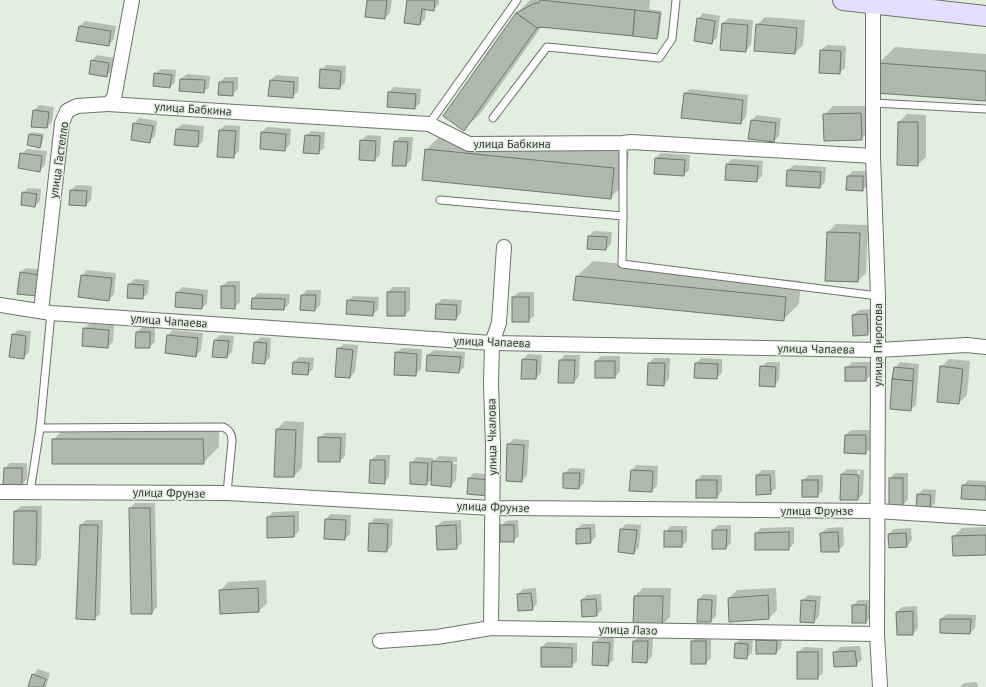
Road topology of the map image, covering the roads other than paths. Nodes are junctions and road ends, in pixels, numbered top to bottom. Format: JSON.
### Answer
{"nodes":[{"id":1,"x":132,"y":0,"type":"edge"},
{"id":2,"x":517,"y":0,"type":"edge"},
{"id":3,"x":676,"y":0,"type":"edge"},
{"id":4,"x":843,"y":0,"type":"edge"},
{"id":5,"x":873,"y":2,"type":"edge"},
{"id":6,"x":986,"y":16,"type":"edge"},
{"id":7,"x":872,"y":103,"type":"junction"},
{"id":8,"x":108,"y":104,"type":"junction"},
{"id":9,"x":986,"y":108,"type":"edge"},
{"id":10,"x":493,"y":118,"type":"dead end"},
{"id":11,"x":429,"y":124,"type":"junction"},
{"id":12,"x":623,"y":143,"type":"junction"},
{"id":13,"x":873,"y":156,"type":"junction"},
{"id":14,"x":440,"y":200,"type":"dead end"},
{"id":15,"x":623,"y":216,"type":"junction"},
{"id":16,"x":504,"y":247,"type":"dead end"},
{"id":17,"x":878,"y":296,"type":"junction"},
{"id":18,"x":0,"y":305,"type":"edge"},
{"id":19,"x":46,"y":312,"type":"junction"},
{"id":20,"x":492,"y":343,"type":"junction"},
{"id":21,"x":986,"y":346,"type":"edge"},
{"id":22,"x":878,"y":350,"type":"junction"},
{"id":23,"x":40,"y":428,"type":"junction"},
{"id":24,"x":0,"y":492,"type":"edge"},
{"id":25,"x":30,"y":492,"type":"junction"},
{"id":26,"x":227,"y":494,"type":"junction"},
{"id":27,"x":492,"y":508,"type":"junction"},
{"id":28,"x":877,"y":511,"type":"junction"},
{"id":29,"x":986,"y":518,"type":"edge"},
{"id":30,"x":492,"y":628,"type":"junction"},
{"id":31,"x":877,"y":634,"type":"junction"},
{"id":32,"x":380,"y":641,"type":"dead end"},
{"id":33,"x":880,"y":687,"type":"edge"}],
"edges":[{"from":1,"to":8,"type":"street"},
{"from":2,"to":11,"type":"lane"},
{"from":3,"to":10,"type":"lane"},
{"from":4,"to":5,"type":"street"},
{"from":5,"to":6,"type":"street"},
{"from":5,"to":7,"type":"street","name":"улица Пирогова"},
{"from":7,"to":9,"type":"lane"},
{"from":7,"to":13,"type":"street","name":"улица Пирогова"},
{"from":8,"to":11,"type":"street","name":"улица Бабкина"},
{"from":8,"to":19,"type":"street","name":"улица Гастелло"},
{"from":11,"to":12,"type":"street","name":"улица Бабкина"},
{"from":12,"to":13,"type":"street","name":"улица Бабкина"},
{"from":12,"to":15,"type":"lane"},
{"from":13,"to":17,"type":"street","name":"улица Пирогова"},
{"from":14,"to":15,"type":"lane"},
{"from":15,"to":17,"type":"lane"},
{"from":16,"to":20,"type":"street","name":"улица Чкалова"},
{"from":17,"to":22,"type":"street","name":"улица Пирогова"},
{"from":18,"to":19,"type":"street","name":"улица Чапаева"},
{"from":19,"to":20,"type":"street","name":"улица Чапаева"},
{"from":19,"to":23,"type":"lane"},
{"from":20,"to":22,"type":"street","name":"улица Чапаева"},
{"from":20,"to":27,"type":"street","name":"улица Чкалова"},
{"from":21,"to":22,"type":"street","name":"улица Чапаева"},
{"from":22,"to":28,"type":"street","name":"улица Пирогова"},
{"from":23,"to":25,"type":"lane"},
{"from":23,"to":26,"type":"lane"},
{"from":24,"to":25,"type":"street","name":"улица Фрунзе"},
{"from":25,"to":26,"type":"street","name":"улица Фрунзе"},
{"from":26,"to":27,"type":"street","name":"улица Фрунзе"},
{"from":27,"to":28,"type":"street","name":"улица Фрунзе"},
{"from":27,"to":30,"type":"street","name":"улица Чкалова"},
{"from":28,"to":29,"type":"street","name":"улица Фрунзе"},
{"from":28,"to":31,"type":"street","name":"улица Пирогова"},
{"from":30,"to":31,"type":"street","name":"улица Лазо"},
{"from":30,"to":32,"type":"street","name":"улица Лазо"},
{"from":31,"to":33,"type":"street","name":"улица Пирогова"}]}
